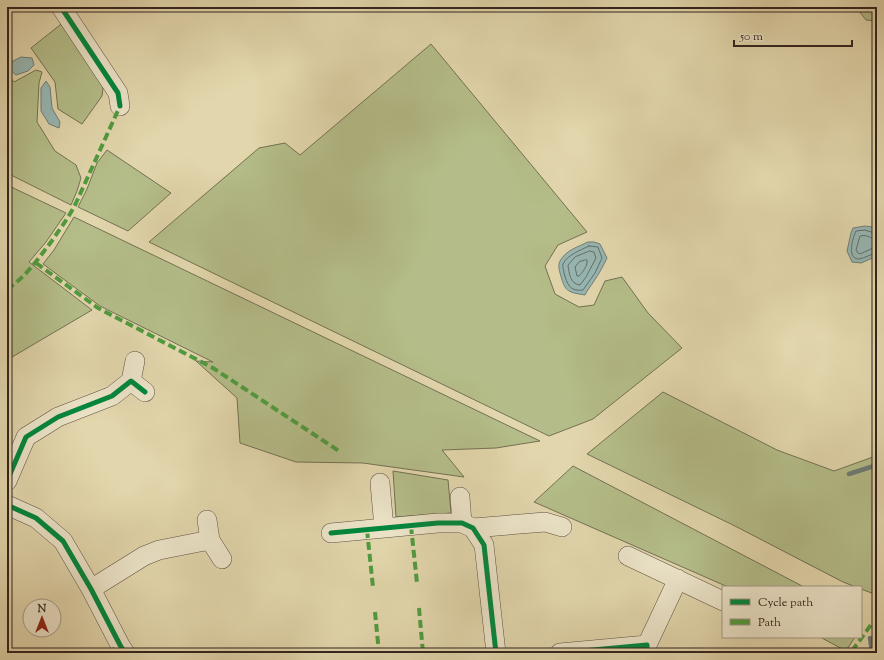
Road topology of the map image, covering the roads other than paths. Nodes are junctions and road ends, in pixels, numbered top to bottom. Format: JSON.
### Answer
{"nodes":[{"id":1,"x":61,"y":7,"type":"edge"},
{"id":2,"x":120,"y":106,"type":"dead end"},
{"id":3,"x":135,"y":361,"type":"dead end"},
{"id":4,"x":7,"y":481,"type":"edge"},
{"id":5,"x":380,"y":483,"type":"dead end"},
{"id":6,"x":460,"y":498,"type":"dead end"},
{"id":7,"x":7,"y":505,"type":"edge"},
{"id":8,"x":207,"y":520,"type":"dead end"},
{"id":9,"x":467,"y":526,"type":"junction"},
{"id":10,"x":562,"y":527,"type":"dead end"},
{"id":11,"x":384,"y":528,"type":"junction"},
{"id":12,"x":331,"y":533,"type":"dead end"},
{"id":13,"x":210,"y":540,"type":"junction"},
{"id":14,"x":628,"y":556,"type":"dead end"},
{"id":15,"x":222,"y":559,"type":"dead end"},
{"id":16,"x":678,"y":579,"type":"junction"},
{"id":17,"x":91,"y":589,"type":"junction"},
{"id":18,"x":722,"y":601,"type":"edge"},
{"id":19,"x":647,"y":649,"type":"edge"},
{"id":20,"x":125,"y":653,"type":"edge"},
{"id":21,"x":496,"y":653,"type":"edge"},
{"id":22,"x":560,"y":653,"type":"edge"}],
"edges":[{"from":1,"to":2,"type":"street"},
{"from":3,"to":4,"type":"street"},
{"from":5,"to":11,"type":"street"},
{"from":6,"to":9,"type":"street"},
{"from":7,"to":17,"type":"street"},
{"from":8,"to":13,"type":"street"},
{"from":9,"to":10,"type":"street"},
{"from":9,"to":11,"type":"street"},
{"from":9,"to":21,"type":"street"},
{"from":11,"to":12,"type":"street"},
{"from":13,"to":15,"type":"street"},
{"from":13,"to":17,"type":"street"},
{"from":14,"to":16,"type":"street"},
{"from":16,"to":18,"type":"street"},
{"from":16,"to":19,"type":"street"},
{"from":17,"to":20,"type":"street"},
{"from":19,"to":22,"type":"street"}]}
